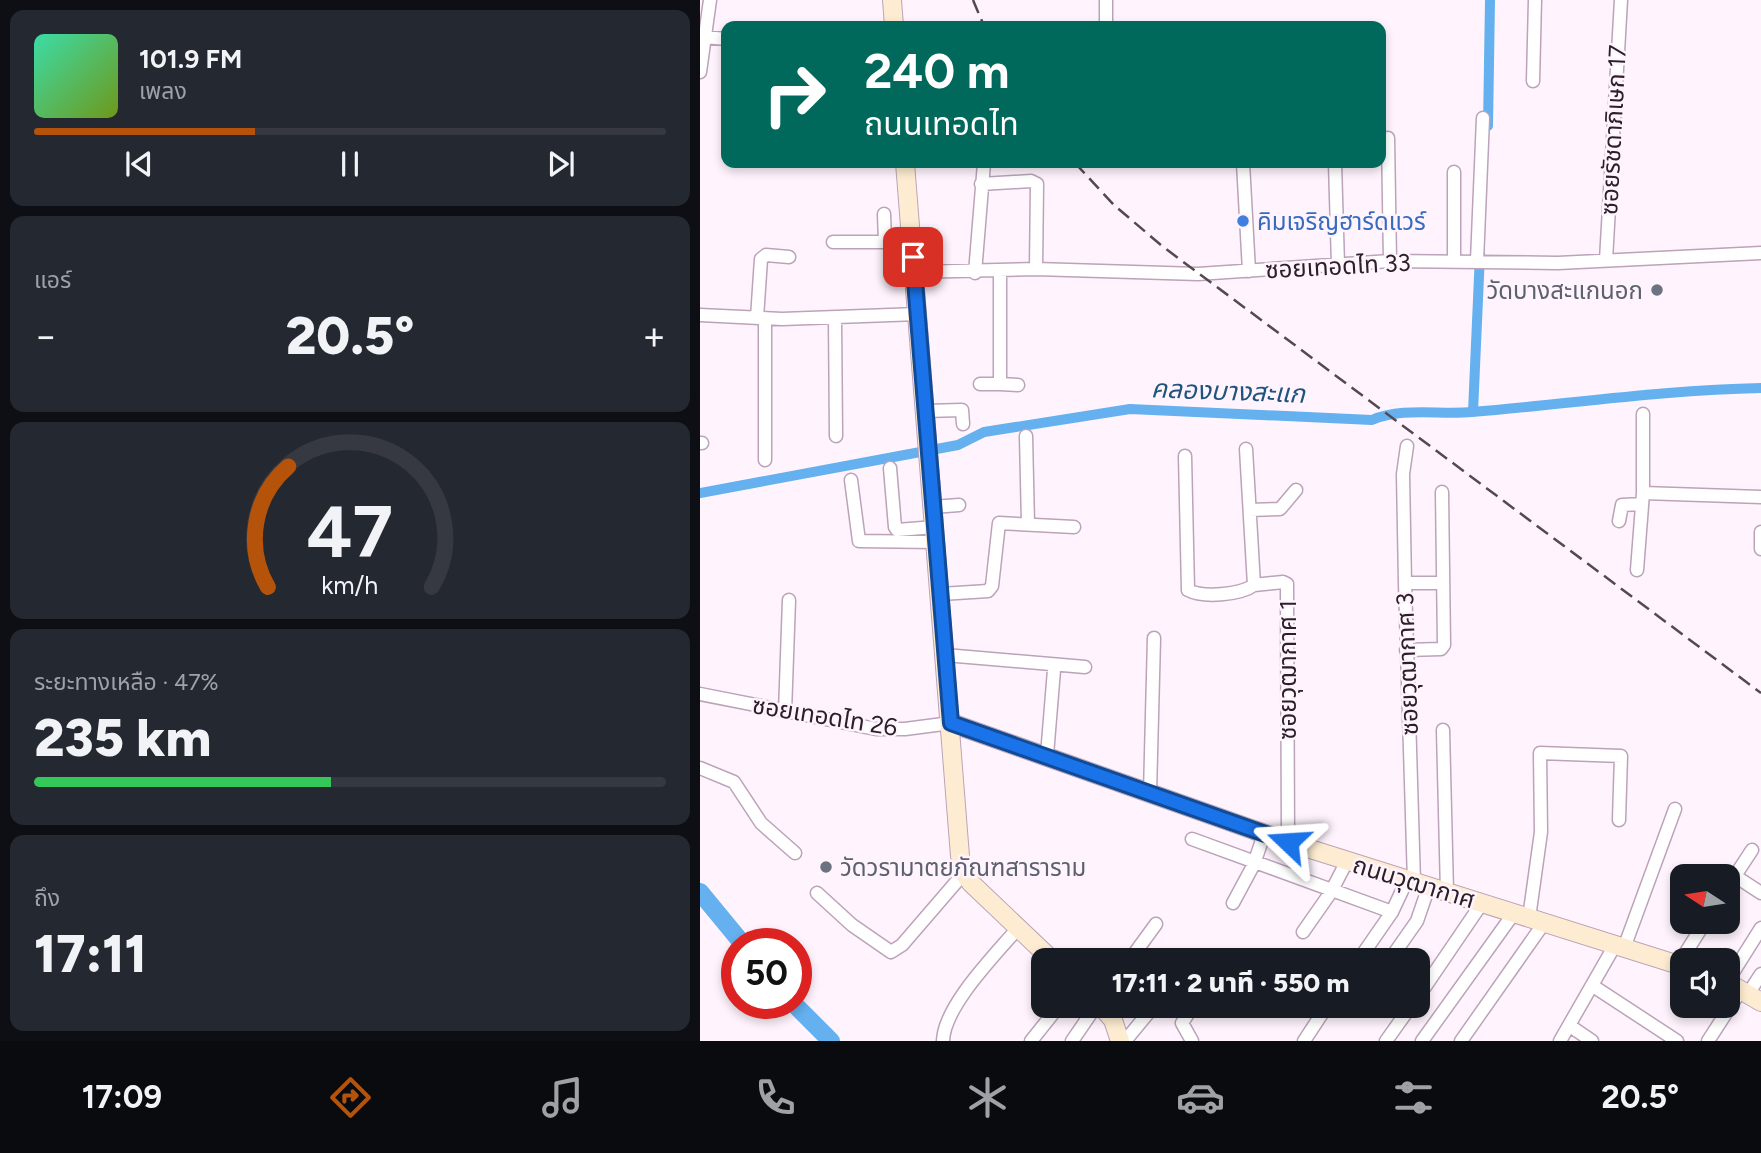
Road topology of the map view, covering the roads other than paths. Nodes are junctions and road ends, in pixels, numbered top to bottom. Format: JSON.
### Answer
{"nodes":[{"id":1,"x":710,"y":0,"type":"edge"},
{"id":2,"x":892,"y":0,"type":"edge"},
{"id":3,"x":1106,"y":0,"type":"edge"},
{"id":4,"x":1535,"y":0,"type":"edge"},
{"id":5,"x":1621,"y":0,"type":"edge"},
{"id":6,"x":894,"y":21,"type":"edge"},
{"id":7,"x":1106,"y":21,"type":"edge"},
{"id":8,"x":703,"y":33,"type":"edge"},
{"id":9,"x":721,"y":38,"type":"edge"},
{"id":10,"x":700,"y":72,"type":"edge"},
{"id":11,"x":1533,"y":80,"type":"dead end"},
{"id":12,"x":1483,"y":118,"type":"dead end"},
{"id":13,"x":1388,"y":138,"type":"dead end"},
{"id":14,"x":905,"y":168,"type":"edge"},
{"id":15,"x":983,"y":168,"type":"edge"},
{"id":16,"x":1243,"y":168,"type":"edge"},
{"id":17,"x":1335,"y":168,"type":"edge"},
{"id":18,"x":1454,"y":172,"type":"dead end"},
{"id":19,"x":981,"y":184,"type":"junction"},
{"id":20,"x":884,"y":214,"type":"dead end"},
{"id":21,"x":833,"y":242,"type":"dead end"},
{"id":22,"x":885,"y":242,"type":"junction"},
{"id":23,"x":912,"y":242,"type":"junction"},
{"id":24,"x":1761,"y":253,"type":"edge"},
{"id":25,"x":789,"y":257,"type":"dead end"},
{"id":26,"x":1606,"y":260,"type":"junction"},
{"id":27,"x":1390,"y":261,"type":"junction"},
{"id":28,"x":1454,"y":261,"type":"junction"},
{"id":29,"x":1480,"y":261,"type":"junction"},
{"id":30,"x":1338,"y":265,"type":"junction"},
{"id":31,"x":1036,"y":269,"type":"junction"},
{"id":32,"x":1249,"y":271,"type":"junction"},
{"id":33,"x":914,"y":272,"type":"junction"},
{"id":34,"x":1000,"y":272,"type":"junction"},
{"id":35,"x":975,"y":273,"type":"junction"},
{"id":36,"x":918,"y":314,"type":"junction"},
{"id":37,"x":700,"y":315,"type":"edge"},
{"id":38,"x":761,"y":318,"type":"junction"},
{"id":39,"x":835,"y":318,"type":"junction"},
{"id":40,"x":980,"y":384,"type":"dead end"},
{"id":41,"x":1000,"y":384,"type":"junction"},
{"id":42,"x":1018,"y":385,"type":"dead end"},
{"id":43,"x":925,"y":411,"type":"junction"},
{"id":44,"x":1643,"y":414,"type":"dead end"},
{"id":45,"x":963,"y":424,"type":"dead end"},
{"id":46,"x":835,"y":436,"type":"dead end"},
{"id":47,"x":1026,"y":436,"type":"dead end"},
{"id":48,"x":1407,"y":446,"type":"dead end"},
{"id":49,"x":1246,"y":449,"type":"dead end"},
{"id":50,"x":1185,"y":456,"type":"dead end"},
{"id":51,"x":765,"y":460,"type":"dead end"},
{"id":52,"x":890,"y":468,"type":"dead end"},
{"id":53,"x":851,"y":480,"type":"dead end"},
{"id":54,"x":1296,"y":490,"type":"dead end"},
{"id":55,"x":1442,"y":492,"type":"dead end"},
{"id":56,"x":1761,"y":497,"type":"edge"},
{"id":57,"x":1643,"y":499,"type":"junction"},
{"id":58,"x":959,"y":505,"type":"dead end"},
{"id":59,"x":933,"y":507,"type":"junction"},
{"id":60,"x":1250,"y":510,"type":"junction"},
{"id":61,"x":1619,"y":521,"type":"dead end"},
{"id":62,"x":1028,"y":524,"type":"junction"},
{"id":63,"x":1074,"y":527,"type":"dead end"},
{"id":64,"x":1761,"y":531,"type":"edge"},
{"id":65,"x":935,"y":535,"type":"junction"},
{"id":66,"x":1761,"y":549,"type":"edge"},
{"id":67,"x":1637,"y":570,"type":"dead end"},
{"id":68,"x":1405,"y":583,"type":"junction"},
{"id":69,"x":1443,"y":583,"type":"junction"},
{"id":70,"x":1254,"y":585,"type":"junction"},
{"id":71,"x":941,"y":594,"type":"junction"},
{"id":72,"x":789,"y":600,"type":"dead end"},
{"id":73,"x":1154,"y":638,"type":"dead end"},
{"id":74,"x":1406,"y":650,"type":"junction"},
{"id":75,"x":945,"y":655,"type":"junction"},
{"id":76,"x":1085,"y":667,"type":"dead end"},
{"id":77,"x":1054,"y":670,"type":"dead end"},
{"id":78,"x":700,"y":694,"type":"edge"},
{"id":79,"x":785,"y":712,"type":"junction"},
{"id":80,"x":951,"y":723,"type":"junction"},
{"id":81,"x":1443,"y":730,"type":"dead end"},
{"id":82,"x":1047,"y":755,"type":"junction"},
{"id":83,"x":700,"y":768,"type":"edge"},
{"id":84,"x":1150,"y":793,"type":"junction"},
{"id":85,"x":1675,"y":809,"type":"dead end"},
{"id":86,"x":1619,"y":820,"type":"dead end"},
{"id":87,"x":1264,"y":834,"type":"junction"},
{"id":88,"x":1192,"y":839,"type":"dead end"},
{"id":89,"x":1288,"y":842,"type":"junction"},
{"id":90,"x":1752,"y":849,"type":"dead end"},
{"id":91,"x":795,"y":853,"type":"dead end"},
{"id":92,"x":1347,"y":861,"type":"junction"},
{"id":93,"x":1254,"y":864,"type":"junction"},
{"id":94,"x":1740,"y":868,"type":"edge"},
{"id":95,"x":964,"y":873,"type":"junction"},
{"id":96,"x":1740,"y":879,"type":"edge"},
{"id":97,"x":1417,"y":883,"type":"junction"},
{"id":98,"x":1331,"y":892,"type":"junction"},
{"id":99,"x":1447,"y":892,"type":"junction"},
{"id":100,"x":817,"y":893,"type":"dead end"},
{"id":101,"x":1761,"y":893,"type":"edge"},
{"id":102,"x":1233,"y":903,"type":"dead end"},
{"id":103,"x":1482,"y":903,"type":"junction"},
{"id":104,"x":1392,"y":912,"type":"junction"},
{"id":105,"x":1529,"y":918,"type":"junction"},
{"id":106,"x":1156,"y":924,"type":"dead end"},
{"id":107,"x":1018,"y":928,"type":"junction"},
{"id":108,"x":1761,"y":928,"type":"edge"},
{"id":109,"x":1303,"y":932,"type":"dead end"},
{"id":110,"x":1620,"y":947,"type":"junction"},
{"id":111,"x":1039,"y":948,"type":"edge"},
{"id":112,"x":1138,"y":948,"type":"edge"},
{"id":113,"x":1367,"y":948,"type":"edge"},
{"id":114,"x":1398,"y":948,"type":"edge"},
{"id":115,"x":1670,"y":962,"type":"edge"},
{"id":116,"x":1761,"y":974,"type":"edge"},
{"id":117,"x":1430,"y":979,"type":"edge"},
{"id":118,"x":1593,"y":986,"type":"junction"},
{"id":119,"x":1741,"y":990,"type":"edge"},
{"id":120,"x":1049,"y":1018,"type":"edge"},
{"id":121,"x":1089,"y":1018,"type":"edge"},
{"id":122,"x":1111,"y":1018,"type":"edge"},
{"id":123,"x":1143,"y":1018,"type":"edge"},
{"id":124,"x":1185,"y":1018,"type":"edge"},
{"id":125,"x":1319,"y":1018,"type":"edge"},
{"id":126,"x":1402,"y":1018,"type":"edge"},
{"id":127,"x":1570,"y":1026,"type":"junction"},
{"id":128,"x":943,"y":1041,"type":"edge"},
{"id":129,"x":1031,"y":1041,"type":"edge"},
{"id":130,"x":1072,"y":1041,"type":"edge"},
{"id":131,"x":1122,"y":1041,"type":"edge"},
{"id":132,"x":1192,"y":1041,"type":"edge"},
{"id":133,"x":1304,"y":1041,"type":"edge"},
{"id":134,"x":1386,"y":1041,"type":"edge"},
{"id":135,"x":1422,"y":1041,"type":"edge"},
{"id":136,"x":1461,"y":1041,"type":"edge"},
{"id":137,"x":1560,"y":1041,"type":"edge"},
{"id":138,"x":1592,"y":1041,"type":"edge"},
{"id":139,"x":1677,"y":1041,"type":"edge"},
{"id":140,"x":1708,"y":1041,"type":"edge"}],
"edges":[{"from":1,"to":8,"type":"street"},
{"from":2,"to":6,"type":"main road"},
{"from":3,"to":7,"type":"street"},
{"from":4,"to":11,"type":"street"},
{"from":5,"to":26,"type":"street","name":"ซอยรัชดาภิเษก 17"},
{"from":8,"to":9,"type":"street"},
{"from":8,"to":10,"type":"street"},
{"from":12,"to":29,"type":"street"},
{"from":13,"to":27,"type":"street"},
{"from":14,"to":23,"type":"main road"},
{"from":15,"to":19,"type":"street"},
{"from":16,"to":32,"type":"street"},
{"from":17,"to":30,"type":"street"},
{"from":18,"to":28,"type":"street"},
{"from":19,"to":31,"type":"street"},
{"from":19,"to":35,"type":"street"},
{"from":20,"to":22,"type":"street"},
{"from":21,"to":22,"type":"street"},
{"from":22,"to":23,"type":"street"},
{"from":23,"to":33,"type":"main road"},
{"from":24,"to":26,"type":"street","name":"ซอยเทอดไท 33"},
{"from":25,"to":38,"type":"street"},
{"from":26,"to":29,"type":"street","name":"ซอยเทอดไท 33"},
{"from":27,"to":28,"type":"street","name":"ซอยเทอดไท 33"},
{"from":27,"to":30,"type":"street","name":"ซอยเทอดไท 33"},
{"from":28,"to":29,"type":"street","name":"ซอยเทอดไท 33"},
{"from":30,"to":32,"type":"street","name":"ซอยเทอดไท 33"},
{"from":31,"to":32,"type":"street","name":"ซอยเทอดไท 33"},
{"from":31,"to":34,"type":"street","name":"ซอยเทอดไท 33"},
{"from":33,"to":35,"type":"street","name":"ซอยเทอดไท 33"},
{"from":33,"to":36,"type":"main road"},
{"from":34,"to":35,"type":"street","name":"ซอยเทอดไท 33"},
{"from":34,"to":41,"type":"street"},
{"from":36,"to":39,"type":"street"},
{"from":36,"to":43,"type":"main road"},
{"from":37,"to":38,"type":"street"},
{"from":38,"to":39,"type":"street"},
{"from":38,"to":51,"type":"street"},
{"from":39,"to":46,"type":"street"},
{"from":40,"to":41,"type":"street"},
{"from":41,"to":42,"type":"street"},
{"from":43,"to":45,"type":"street"},
{"from":43,"to":59,"type":"main road"},
{"from":44,"to":57,"type":"street"},
{"from":47,"to":62,"type":"street"},
{"from":48,"to":68,"type":"street","name":"ซอยวุฒากาศ 3"},
{"from":49,"to":60,"type":"street","name":"ซอยวุฒากาศ 1"},
{"from":50,"to":70,"type":"street"},
{"from":52,"to":65,"type":"street"},
{"from":53,"to":65,"type":"street"},
{"from":54,"to":60,"type":"street"},
{"from":55,"to":69,"type":"street"},
{"from":56,"to":57,"type":"street"},
{"from":57,"to":61,"type":"street"},
{"from":57,"to":67,"type":"street"},
{"from":58,"to":59,"type":"street"},
{"from":59,"to":65,"type":"main road"},
{"from":60,"to":70,"type":"street","name":"ซอยวุฒากาศ 1"},
{"from":62,"to":63,"type":"street"},
{"from":62,"to":71,"type":"street"},
{"from":64,"to":66,"type":"street"},
{"from":65,"to":71,"type":"main road"},
{"from":68,"to":69,"type":"street"},
{"from":68,"to":74,"type":"street","name":"ซอยวุฒากาศ 3"},
{"from":69,"to":74,"type":"street"},
{"from":70,"to":89,"type":"street","name":"ซอยวุฒากาศ 1"},
{"from":71,"to":75,"type":"main road"},
{"from":72,"to":79,"type":"street"},
{"from":73,"to":84,"type":"street"},
{"from":74,"to":97,"type":"street","name":"ซอยวุฒากาศ 3"},
{"from":75,"to":76,"type":"street"},
{"from":75,"to":80,"type":"main road"},
{"from":77,"to":82,"type":"street"},
{"from":78,"to":79,"type":"street","name":"ซอยเทอดไท 26"},
{"from":79,"to":80,"type":"street","name":"ซอยเทอดไท 26"},
{"from":80,"to":82,"type":"main road","name":"ถนนวุฒากาศ"},
{"from":80,"to":95,"type":"main road"},
{"from":81,"to":99,"type":"street"},
{"from":82,"to":84,"type":"main road","name":"ถนนวุฒากาศ"},
{"from":83,"to":91,"type":"street"},
{"from":84,"to":87,"type":"main road","name":"ถนนวุฒากาศ"},
{"from":85,"to":110,"type":"street"},
{"from":86,"to":105,"type":"street"},
{"from":87,"to":89,"type":"main road","name":"ถนนวุฒากาศ"},
{"from":87,"to":93,"type":"street"},
{"from":88,"to":93,"type":"street"},
{"from":89,"to":92,"type":"main road","name":"ถนนวุฒากาศ"},
{"from":90,"to":94,"type":"street"},
{"from":92,"to":97,"type":"main road","name":"ถนนวุฒากาศ"},
{"from":92,"to":98,"type":"street"},
{"from":93,"to":98,"type":"street"},
{"from":93,"to":102,"type":"street"},
{"from":95,"to":100,"type":"street"},
{"from":95,"to":107,"type":"main road"},
{"from":96,"to":101,"type":"street"},
{"from":97,"to":99,"type":"main road","name":"ถนนวุฒากาศ"},
{"from":97,"to":104,"type":"street"},
{"from":97,"to":114,"type":"street"},
{"from":98,"to":104,"type":"street"},
{"from":98,"to":109,"type":"street"},
{"from":99,"to":103,"type":"main road","name":"ถนนวุฒากาศ"},
{"from":103,"to":105,"type":"main road","name":"ถนนวุฒากาศ"},
{"from":103,"to":117,"type":"street"},
{"from":104,"to":113,"type":"street"},
{"from":105,"to":110,"type":"main road","name":"ถนนวุฒากาศ"},
{"from":105,"to":135,"type":"street"},
{"from":105,"to":136,"type":"street"},
{"from":106,"to":112,"type":"street"},
{"from":107,"to":111,"type":"main road"},
{"from":107,"to":128,"type":"street"},
{"from":108,"to":119,"type":"street"},
{"from":110,"to":115,"type":"main road","name":"ถนนวุฒากาศ"},
{"from":110,"to":118,"type":"street"},
{"from":116,"to":119,"type":"street"},
{"from":118,"to":127,"type":"street"},
{"from":118,"to":139,"type":"street"},
{"from":119,"to":140,"type":"street"},
{"from":120,"to":129,"type":"street"},
{"from":121,"to":130,"type":"street"},
{"from":122,"to":131,"type":"main road"},
{"from":123,"to":131,"type":"street"},
{"from":124,"to":132,"type":"street"},
{"from":125,"to":133,"type":"street"},
{"from":126,"to":134,"type":"street"},
{"from":127,"to":137,"type":"street"},
{"from":127,"to":138,"type":"street"}]}
